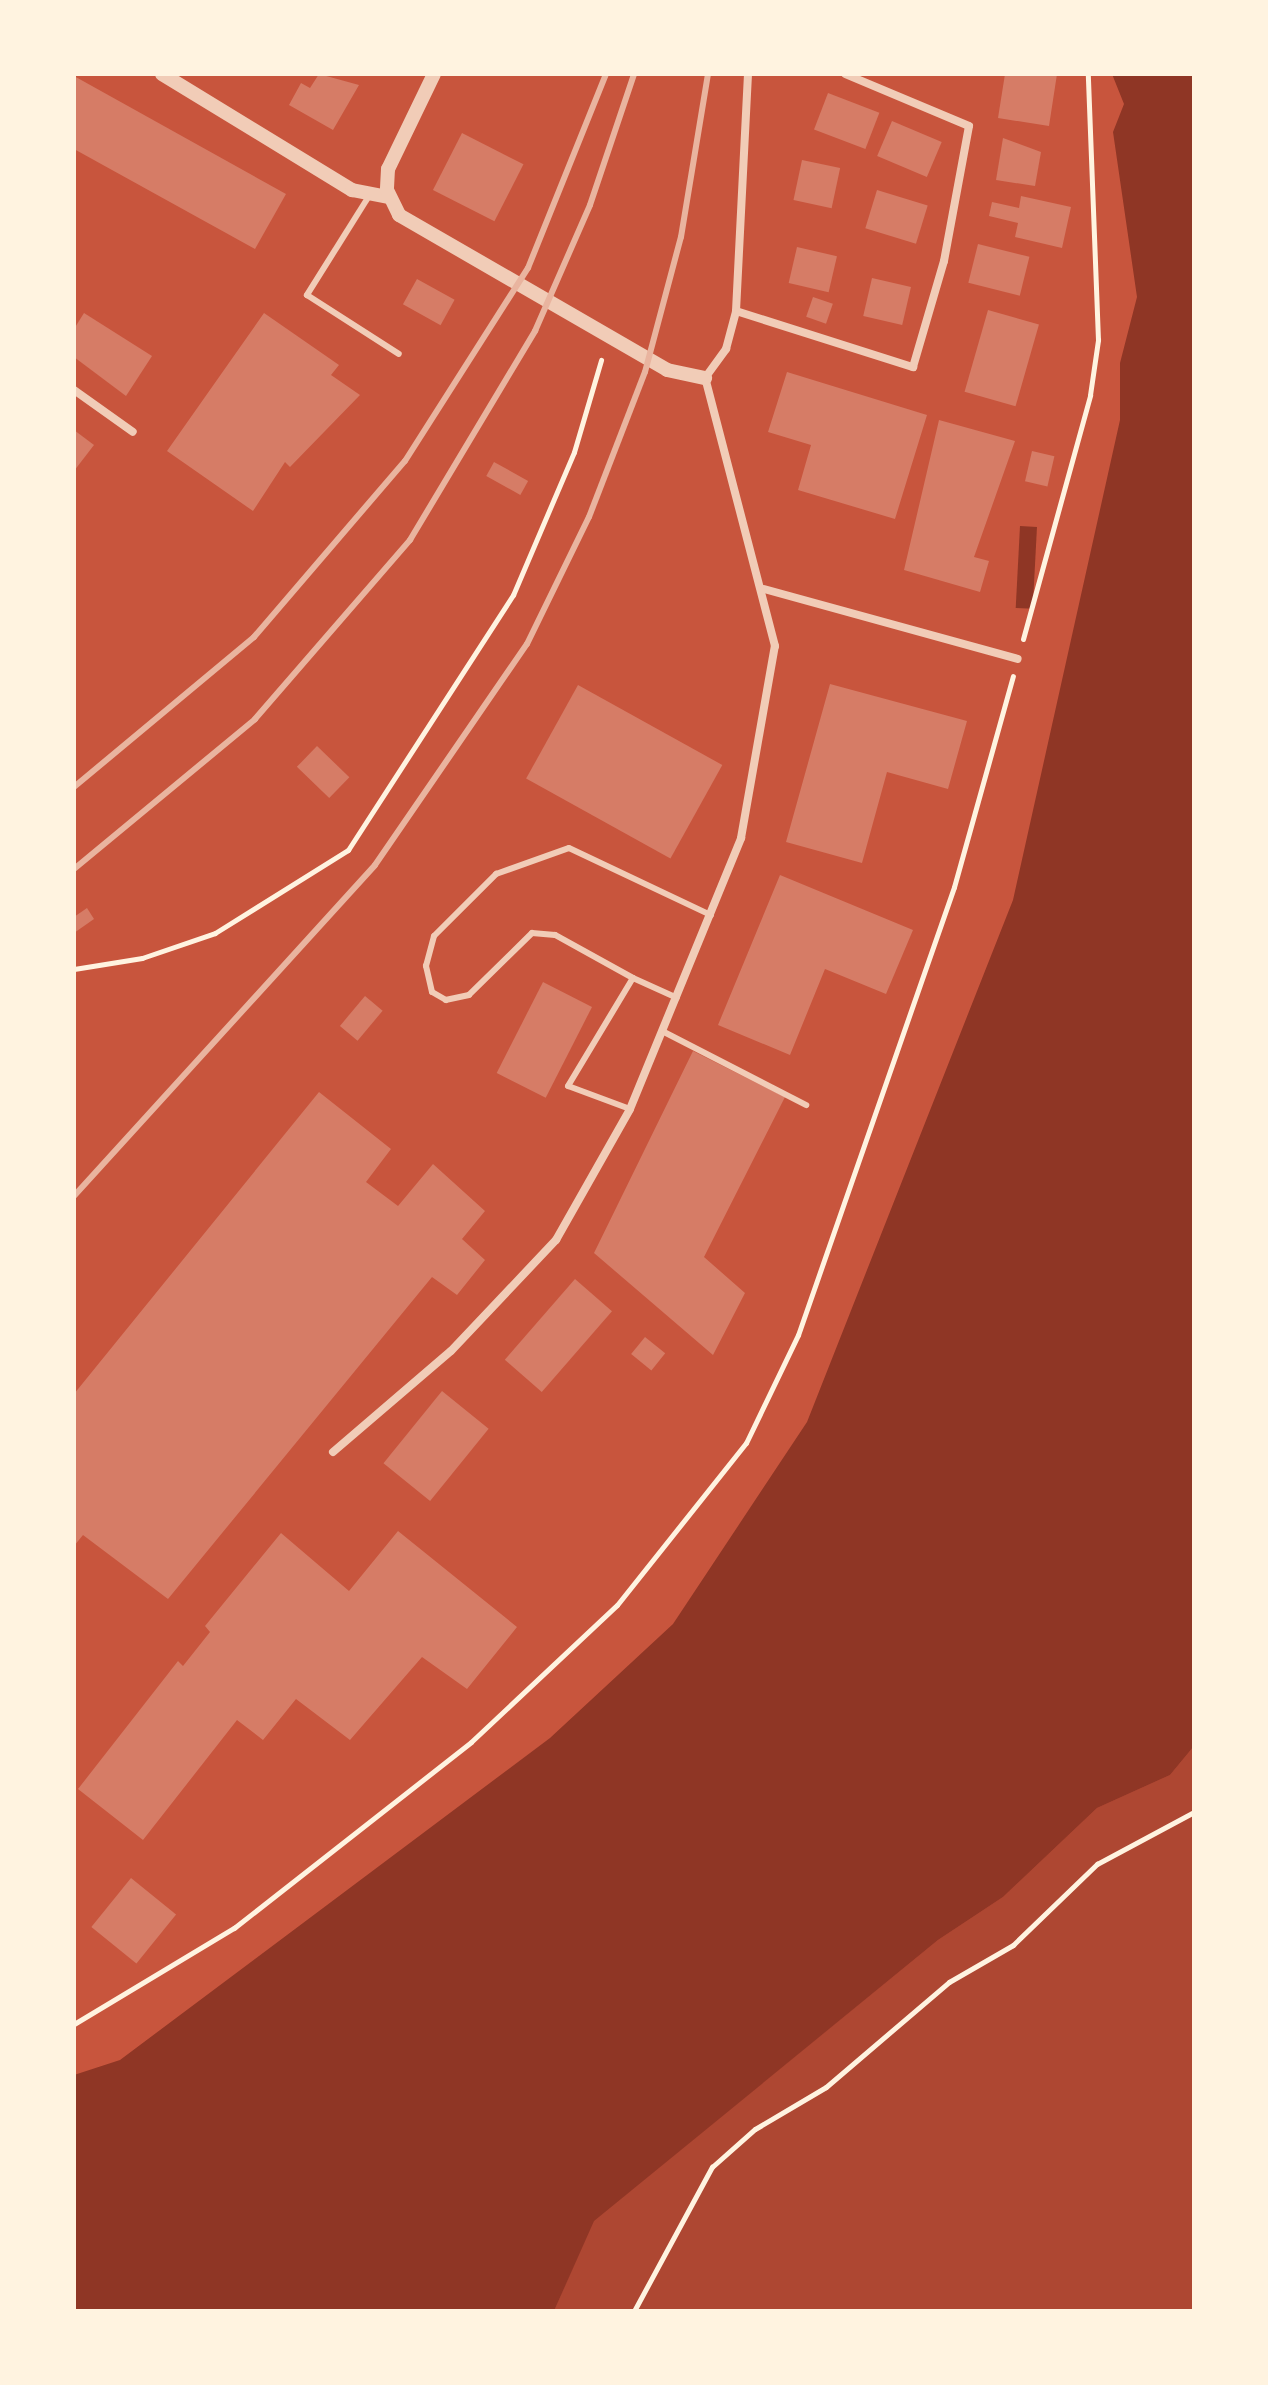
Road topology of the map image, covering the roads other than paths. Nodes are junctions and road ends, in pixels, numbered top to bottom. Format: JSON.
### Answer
{"nodes":[{"id":1,"x":162,"y":74,"type":"edge"},
{"id":2,"x":434,"y":74,"type":"edge"},
{"id":3,"x":748,"y":74,"type":"edge"},
{"id":4,"x":845,"y":74,"type":"edge"},
{"id":5,"x":369,"y":196,"type":"junction"},
{"id":6,"x":389,"y":197,"type":"junction"},
{"id":7,"x":736,"y":311,"type":"junction"},
{"id":8,"x":399,"y":354,"type":"dead end"},
{"id":9,"x":705,"y":378,"type":"junction"},
{"id":10,"x":74,"y":390,"type":"edge"},
{"id":11,"x":133,"y":432,"type":"dead end"},
{"id":12,"x":764,"y":589,"type":"junction"},
{"id":13,"x":1018,"y":659,"type":"road end"},
{"id":14,"x":711,"y":915,"type":"junction"},
{"id":15,"x":633,"y":978,"type":"junction"},
{"id":16,"x":678,"y":998,"type":"junction"},
{"id":17,"x":664,"y":1032,"type":"junction"},
{"id":18,"x":806,"y":1105,"type":"dead end"},
{"id":19,"x":630,"y":1109,"type":"junction"},
{"id":20,"x":333,"y":1452,"type":"dead end"}],
"edges":[{"from":1,"to":5,"type":"street"},
{"from":2,"to":6,"type":"street"},
{"from":3,"to":7,"type":"street"},
{"from":4,"to":7,"type":"street"},
{"from":5,"to":6,"type":"street"},
{"from":5,"to":8,"type":"lane"},
{"from":6,"to":9,"type":"street"},
{"from":7,"to":9,"type":"street"},
{"from":9,"to":12,"type":"street"},
{"from":10,"to":11,"type":"street"},
{"from":12,"to":13,"type":"street"},
{"from":12,"to":14,"type":"street"},
{"from":14,"to":15,"type":"lane"},
{"from":14,"to":16,"type":"street"},
{"from":15,"to":16,"type":"lane"},
{"from":15,"to":19,"type":"lane"},
{"from":16,"to":17,"type":"street"},
{"from":17,"to":18,"type":"lane"},
{"from":17,"to":19,"type":"street"},
{"from":19,"to":20,"type":"street"}]}
